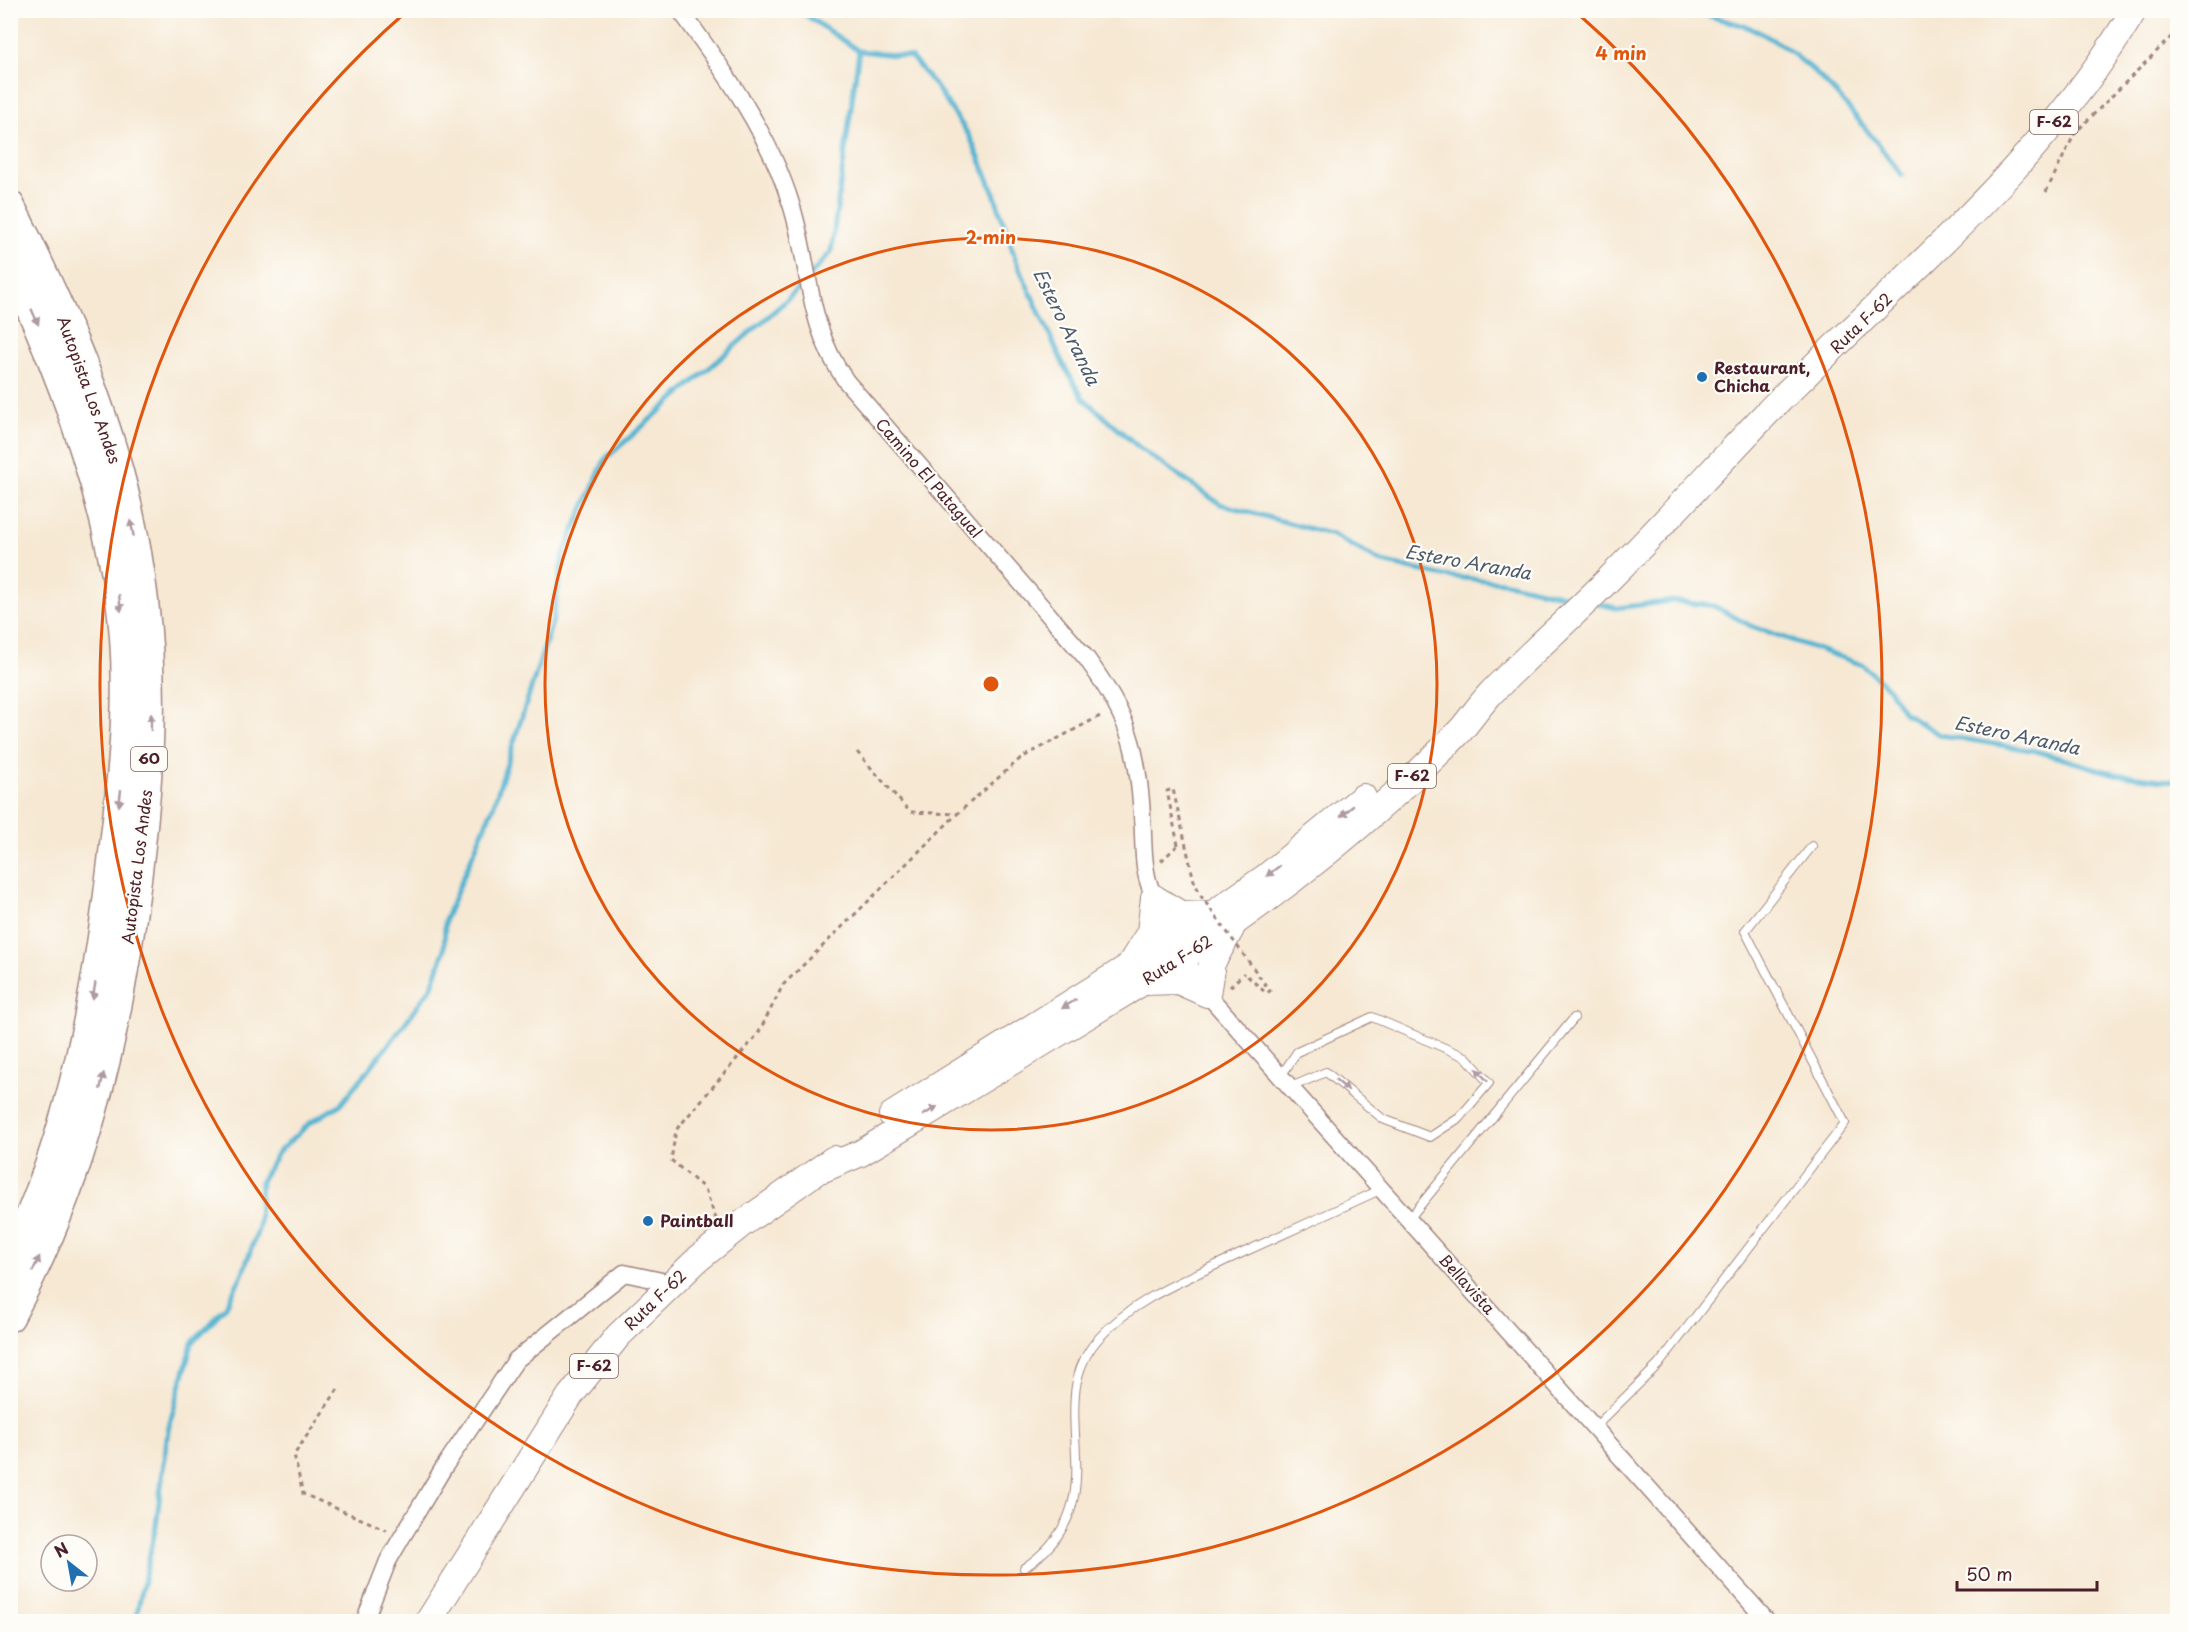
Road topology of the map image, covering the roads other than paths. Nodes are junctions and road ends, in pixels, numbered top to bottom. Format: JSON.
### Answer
{"nodes":[{"id":1,"x":680,"y":10,"type":"edge"},
{"id":2,"x":2134,"y":10,"type":"edge"},
{"id":3,"x":10,"y":205,"type":"edge"},
{"id":4,"x":10,"y":264,"type":"edge"},
{"id":5,"x":1490,"y":695,"type":"junction"},
{"id":6,"x":1812,"y":846,"type":"dead end"},
{"id":7,"x":1154,"y":898,"type":"junction"},
{"id":8,"x":1213,"y":914,"type":"junction"},
{"id":9,"x":1244,"y":915,"type":"junction"},
{"id":10,"x":1179,"y":948,"type":"junction"},
{"id":11,"x":1119,"y":973,"type":"junction"},
{"id":12,"x":1143,"y":982,"type":"junction"},
{"id":13,"x":1207,"y":994,"type":"junction"},
{"id":14,"x":1574,"y":1018,"type":"dead end"},
{"id":15,"x":1286,"y":1081,"type":"junction"},
{"id":16,"x":823,"y":1169,"type":"junction"},
{"id":17,"x":1382,"y":1189,"type":"junction"},
{"id":18,"x":1409,"y":1219,"type":"junction"},
{"id":19,"x":10,"y":1260,"type":"edge"},
{"id":20,"x":671,"y":1283,"type":"junction"},
{"id":21,"x":10,"y":1317,"type":"edge"},
{"id":22,"x":1595,"y":1427,"type":"junction"},
{"id":23,"x":1024,"y":1568,"type":"dead end"},
{"id":24,"x":364,"y":1622,"type":"edge"},
{"id":25,"x":428,"y":1622,"type":"edge"},
{"id":26,"x":1768,"y":1622,"type":"edge"}],
"edges":[{"from":1,"to":7,"type":"street","name":"Camino El Patagual"},
{"from":2,"to":5,"type":"main road","name":"Ruta F-62","number":"F-62"},
{"from":21,"to":3,"type":"highway","name":"Autopista Los Andes","number":"60","one_way":true},
{"from":4,"to":19,"type":"highway","name":"Autopista Los Andes","number":"60","one_way":true},
{"from":5,"to":8,"type":"main road","name":"Ruta F-62","number":"F-62","one_way":true},
{"from":5,"to":9,"type":"main road","name":"Ruta F-62","number":"F-62"},
{"from":6,"to":22,"type":"lane"},
{"from":7,"to":8,"type":"main road"},
{"from":7,"to":10,"type":"street","name":"Camino El Patagual"},
{"from":7,"to":11,"type":"main road"},
{"from":8,"to":10,"type":"main road","name":"Ruta F-62","number":"F-62"},
{"from":9,"to":10,"type":"main road","name":"Ruta F-62","number":"F-62"},
{"from":9,"to":13,"type":"main road"},
{"from":10,"to":11,"type":"main road","name":"Ruta F-62","number":"F-62"},
{"from":10,"to":12,"type":"main road","name":"Ruta F-62","number":"F-62"},
{"from":10,"to":13,"type":"street","name":"Bellavista"},
{"from":11,"to":16,"type":"main road","name":"Ruta F-62","number":"F-62","one_way":true},
{"from":12,"to":13,"type":"main road"},
{"from":16,"to":12,"type":"main road","name":"Ruta F-62","number":"F-62","one_way":true},
{"from":13,"to":15,"type":"street","name":"Bellavista"},
{"from":14,"to":18,"type":"lane"},
{"from":15,"to":15,"type":"lane","one_way":true},
{"from":15,"to":17,"type":"street","name":"Bellavista"},
{"from":16,"to":20,"type":"main road","name":"Ruta F-62","number":"F-62"},
{"from":17,"to":18,"type":"street","name":"Bellavista"},
{"from":17,"to":23,"type":"lane"},
{"from":18,"to":22,"type":"street","name":"Bellavista"},
{"from":20,"to":24,"type":"street"},
{"from":20,"to":25,"type":"main road","name":"Ruta F-62","number":"F-62"},
{"from":22,"to":26,"type":"street","name":"Bellavista"}]}
